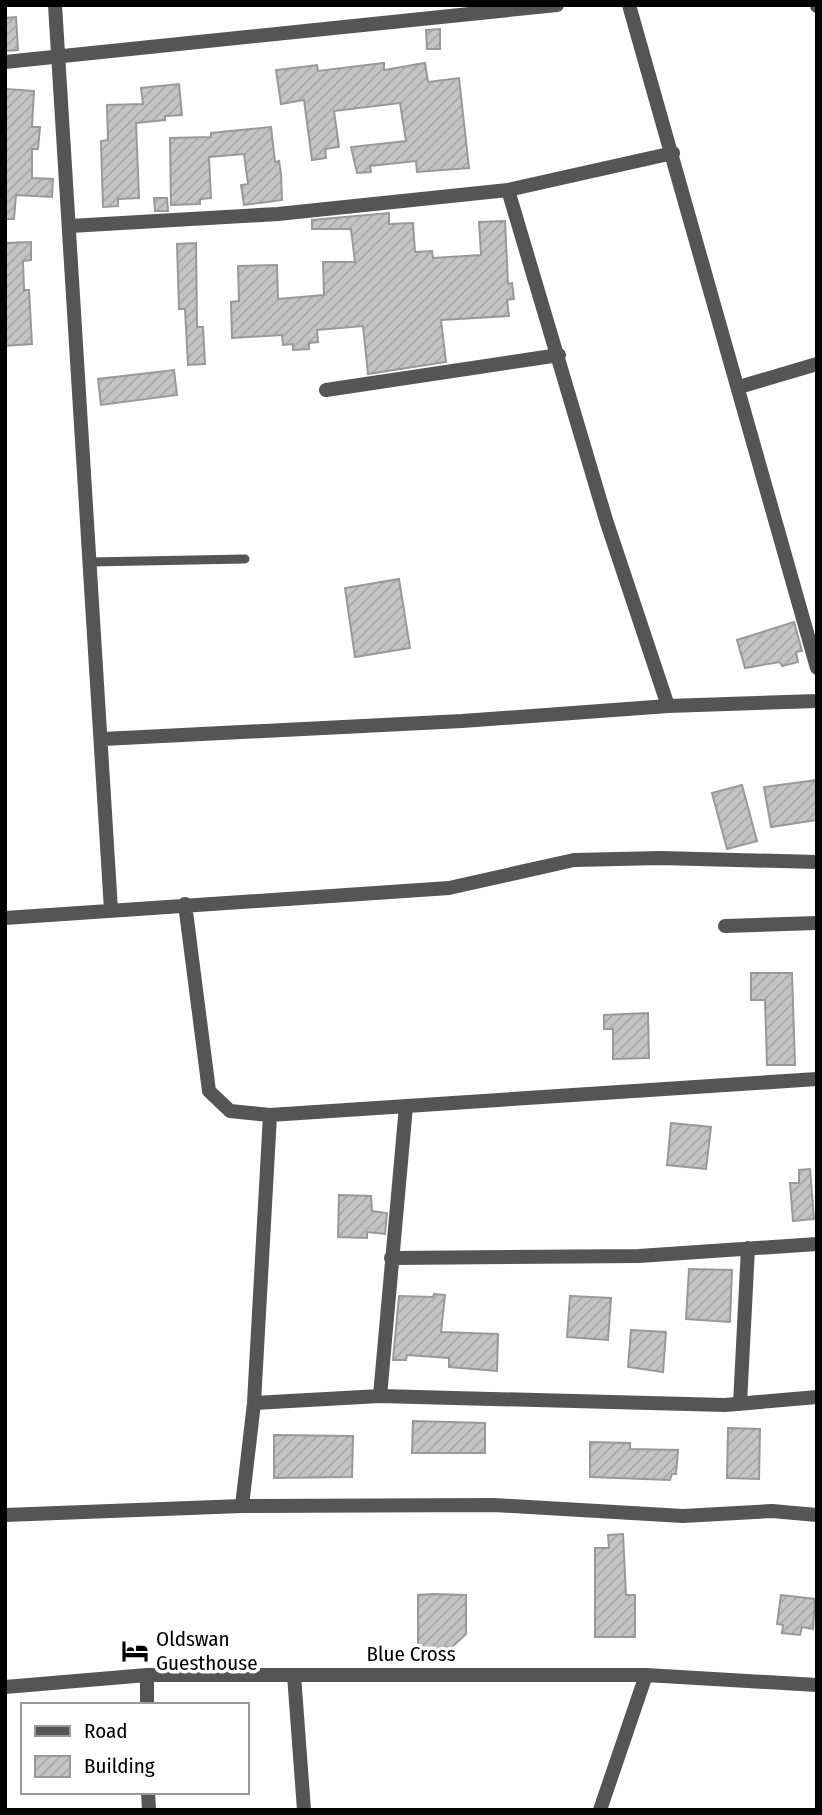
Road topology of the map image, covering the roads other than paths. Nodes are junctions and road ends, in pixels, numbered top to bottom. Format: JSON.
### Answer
{"nodes":[{"id":1,"x":55,"y":5,"type":"edge"},
{"id":2,"x":557,"y":5,"type":"edge"},
{"id":3,"x":629,"y":5,"type":"edge"},
{"id":4,"x":437,"y":11,"type":"edge"},
{"id":5,"x":60,"y":55,"type":"junction"},
{"id":6,"x":5,"y":62,"type":"edge"},
{"id":7,"x":673,"y":153,"type":"junction"},
{"id":8,"x":508,"y":190,"type":"junction"},
{"id":9,"x":71,"y":226,"type":"junction"},
{"id":10,"x":559,"y":355,"type":"junction"},
{"id":11,"x":817,"y":364,"type":"edge"},
{"id":12,"x":739,"y":387,"type":"junction"},
{"id":13,"x":326,"y":390,"type":"dead end"},
{"id":14,"x":246,"y":559,"type":"dead end"},
{"id":15,"x":90,"y":562,"type":"junction"},
{"id":16,"x":817,"y":668,"type":"edge"},
{"id":17,"x":817,"y":701,"type":"edge"},
{"id":18,"x":668,"y":706,"type":"junction"},
{"id":19,"x":103,"y":739,"type":"junction"},
{"id":20,"x":817,"y":862,"type":"edge"},
{"id":21,"x":186,"y":904,"type":"junction"},
{"id":22,"x":111,"y":910,"type":"junction"},
{"id":23,"x":5,"y":918,"type":"edge"},
{"id":24,"x":817,"y":923,"type":"edge"},
{"id":25,"x":725,"y":926,"type":"dead end"},
{"id":26,"x":817,"y":1079,"type":"edge"},
{"id":27,"x":406,"y":1106,"type":"junction"},
{"id":28,"x":270,"y":1115,"type":"junction"},
{"id":29,"x":817,"y":1244,"type":"edge"},
{"id":30,"x":748,"y":1248,"type":"junction"},
{"id":31,"x":391,"y":1258,"type":"junction"},
{"id":32,"x":380,"y":1395,"type":"junction"},
{"id":33,"x":817,"y":1397,"type":"edge"},
{"id":34,"x":254,"y":1402,"type":"junction"},
{"id":35,"x":740,"y":1404,"type":"junction"},
{"id":36,"x":242,"y":1506,"type":"junction"},
{"id":37,"x":5,"y":1515,"type":"edge"},
{"id":38,"x":817,"y":1515,"type":"edge"},
{"id":39,"x":147,"y":1675,"type":"junction"},
{"id":40,"x":294,"y":1675,"type":"junction"},
{"id":41,"x":646,"y":1675,"type":"junction"},
{"id":42,"x":817,"y":1685,"type":"edge"},
{"id":43,"x":5,"y":1687,"type":"edge"},
{"id":44,"x":148,"y":1703,"type":"edge"},
{"id":45,"x":304,"y":1810,"type":"edge"},
{"id":46,"x":600,"y":1810,"type":"edge"}],
"edges":[{"from":1,"to":5,"type":"street"},
{"from":2,"to":4,"type":"street"},
{"from":3,"to":7,"type":"street"},
{"from":4,"to":5,"type":"street"},
{"from":5,"to":6,"type":"street"},
{"from":5,"to":9,"type":"street"},
{"from":7,"to":8,"type":"street"},
{"from":7,"to":12,"type":"street"},
{"from":8,"to":9,"type":"street"},
{"from":8,"to":10,"type":"street"},
{"from":9,"to":15,"type":"street"},
{"from":10,"to":13,"type":"street"},
{"from":10,"to":18,"type":"street"},
{"from":11,"to":12,"type":"street"},
{"from":12,"to":16,"type":"street"},
{"from":14,"to":15,"type":"lane"},
{"from":15,"to":19,"type":"street"},
{"from":17,"to":18,"type":"street"},
{"from":18,"to":19,"type":"street"},
{"from":19,"to":22,"type":"street"},
{"from":20,"to":21,"type":"street"},
{"from":21,"to":22,"type":"street"},
{"from":21,"to":28,"type":"street"},
{"from":22,"to":23,"type":"street"},
{"from":24,"to":25,"type":"street"},
{"from":26,"to":27,"type":"street"},
{"from":27,"to":28,"type":"street"},
{"from":27,"to":31,"type":"street"},
{"from":28,"to":34,"type":"street"},
{"from":29,"to":30,"type":"street"},
{"from":30,"to":31,"type":"street"},
{"from":30,"to":35,"type":"street"},
{"from":31,"to":32,"type":"street"},
{"from":32,"to":34,"type":"street"},
{"from":32,"to":35,"type":"street"},
{"from":33,"to":35,"type":"street"},
{"from":34,"to":36,"type":"street"},
{"from":36,"to":37,"type":"street"},
{"from":36,"to":38,"type":"street"},
{"from":39,"to":40,"type":"street","name":"Blue Cross"},
{"from":39,"to":43,"type":"street","name":"Blue Cross"},
{"from":39,"to":44,"type":"street"},
{"from":40,"to":41,"type":"street","name":"Blue Cross"},
{"from":40,"to":45,"type":"street"},
{"from":41,"to":42,"type":"street","name":"Blue Cross"},
{"from":41,"to":46,"type":"street"}]}
